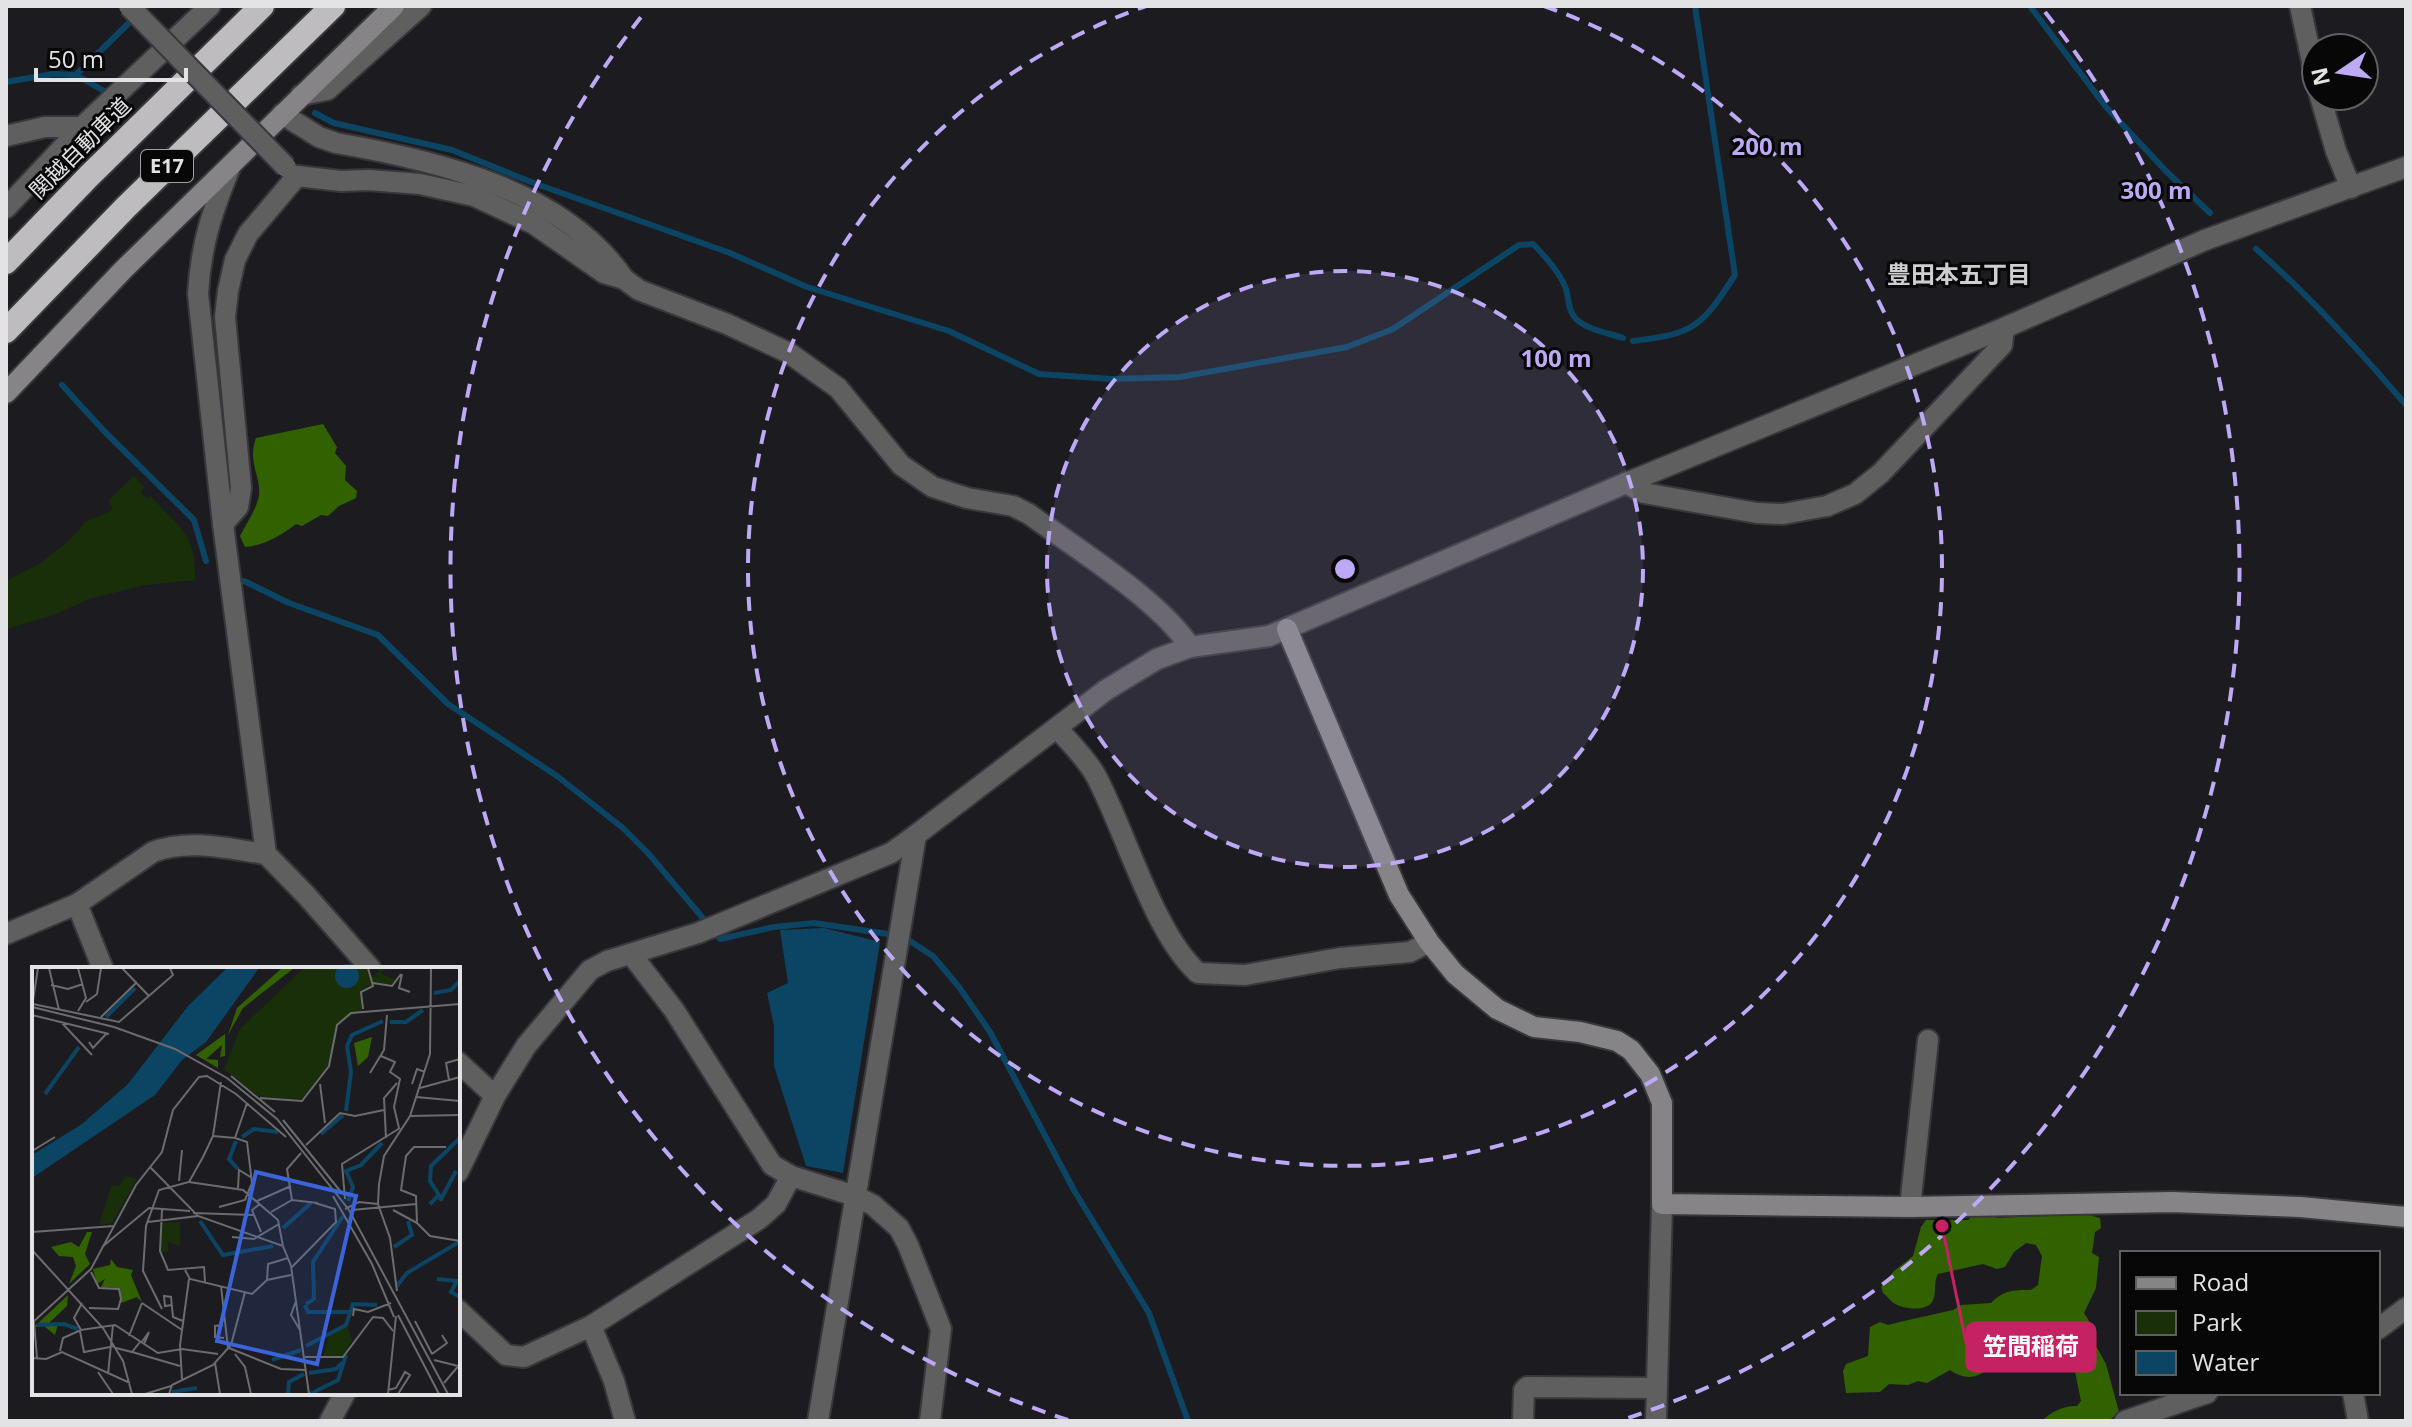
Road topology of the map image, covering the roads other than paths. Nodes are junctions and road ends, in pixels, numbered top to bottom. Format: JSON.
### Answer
{"nodes":[{"id":1,"x":129,"y":6,"type":"edge"},
{"id":2,"x":210,"y":6,"type":"edge"},
{"id":3,"x":262,"y":6,"type":"edge"},
{"id":4,"x":333,"y":6,"type":"edge"},
{"id":5,"x":394,"y":6,"type":"edge"},
{"id":6,"x":421,"y":6,"type":"edge"},
{"id":7,"x":2300,"y":6,"type":"edge"},
{"id":8,"x":2306,"y":32,"type":"edge"},
{"id":9,"x":301,"y":95,"type":"junction"},
{"id":10,"x":2325,"y":112,"type":"edge"},
{"id":11,"x":282,"y":114,"type":"junction"},
{"id":12,"x":82,"y":127,"type":"junction"},
{"id":13,"x":6,"y":136,"type":"edge"},
{"id":14,"x":231,"y":165,"type":"junction"},
{"id":15,"x":2406,"y":167,"type":"edge"},
{"id":16,"x":291,"y":171,"type":"junction"},
{"id":17,"x":2351,"y":188,"type":"junction"},
{"id":18,"x":6,"y":208,"type":"edge"},
{"id":19,"x":6,"y":262,"type":"edge"},
{"id":20,"x":624,"y":279,"type":"junction"},
{"id":21,"x":2004,"y":328,"type":"junction"},
{"id":22,"x":6,"y":331,"type":"edge"},
{"id":23,"x":6,"y":393,"type":"edge"},
{"id":24,"x":1626,"y":483,"type":"junction"},
{"id":25,"x":223,"y":524,"type":"junction"},
{"id":26,"x":1287,"y":629,"type":"junction"},
{"id":27,"x":1190,"y":647,"type":"junction"},
{"id":28,"x":1057,"y":728,"type":"junction"},
{"id":29,"x":916,"y":835,"type":"junction"},
{"id":30,"x":266,"y":854,"type":"junction"},
{"id":31,"x":77,"y":904,"type":"junction"},
{"id":32,"x":6,"y":934,"type":"edge"},
{"id":33,"x":1429,"y":942,"type":"junction"},
{"id":34,"x":631,"y":954,"type":"junction"},
{"id":35,"x":102,"y":967,"type":"edge"},
{"id":36,"x":369,"y":967,"type":"edge"},
{"id":37,"x":1928,"y":1040,"type":"dead end"},
{"id":38,"x":460,"y":1064,"type":"edge"},
{"id":39,"x":495,"y":1096,"type":"junction"},
{"id":40,"x":460,"y":1168,"type":"edge"},
{"id":41,"x":791,"y":1176,"type":"junction"},
{"id":42,"x":855,"y":1196,"type":"junction"},
{"id":43,"x":1662,"y":1204,"type":"junction"},
{"id":44,"x":1910,"y":1207,"type":"junction"},
{"id":45,"x":2406,"y":1217,"type":"edge"},
{"id":46,"x":2406,"y":1308,"type":"edge"},
{"id":47,"x":460,"y":1312,"type":"edge"},
{"id":48,"x":591,"y":1326,"type":"junction"},
{"id":49,"x":2380,"y":1328,"type":"edge"},
{"id":50,"x":1656,"y":1388,"type":"junction"},
{"id":51,"x":344,"y":1395,"type":"edge"},
{"id":52,"x":2204,"y":1395,"type":"edge"},
{"id":53,"x":2353,"y":1395,"type":"edge"},
{"id":54,"x":2181,"y":1411,"type":"edge"},
{"id":55,"x":330,"y":1421,"type":"edge"},
{"id":56,"x":625,"y":1421,"type":"edge"},
{"id":57,"x":818,"y":1421,"type":"edge"},
{"id":58,"x":930,"y":1421,"type":"edge"},
{"id":59,"x":1523,"y":1421,"type":"edge"},
{"id":60,"x":1656,"y":1421,"type":"edge"},
{"id":61,"x":2125,"y":1421,"type":"edge"},
{"id":62,"x":2358,"y":1421,"type":"edge"}],
"edges":[{"from":1,"to":16,"type":"street","bridge":true},
{"from":2,"to":12,"type":"street"},
{"from":3,"to":19,"type":"highway","name":"関越自動車道","number":"E17"},
{"from":4,"to":22,"type":"highway","number":"E17"},
{"from":5,"to":9,"type":"street"},
{"from":6,"to":9,"type":"street"},
{"from":7,"to":8,"type":"street"},
{"from":9,"to":11,"type":"street"},
{"from":10,"to":17,"type":"street"},
{"from":11,"to":14,"type":"street"},
{"from":11,"to":20,"type":"street"},
{"from":12,"to":13,"type":"street"},
{"from":12,"to":18,"type":"street"},
{"from":14,"to":23,"type":"street"},
{"from":14,"to":25,"type":"street"},
{"from":15,"to":17,"type":"street"},
{"from":16,"to":20,"type":"street"},
{"from":16,"to":25,"type":"street"},
{"from":17,"to":21,"type":"street"},
{"from":20,"to":27,"type":"street"},
{"from":21,"to":24,"type":"street"},
{"from":21,"to":24,"type":"street"},
{"from":24,"to":26,"type":"street"},
{"from":25,"to":30,"type":"street"},
{"from":26,"to":27,"type":"street"},
{"from":26,"to":33,"type":"street"},
{"from":27,"to":28,"type":"street"},
{"from":28,"to":29,"type":"street"},
{"from":28,"to":33,"type":"street"},
{"from":29,"to":34,"type":"street"},
{"from":29,"to":42,"type":"street"},
{"from":30,"to":31,"type":"street"},
{"from":30,"to":36,"type":"street"},
{"from":31,"to":32,"type":"street"},
{"from":31,"to":35,"type":"street"},
{"from":33,"to":43,"type":"street"},
{"from":34,"to":39,"type":"street"},
{"from":34,"to":41,"type":"street"},
{"from":37,"to":44,"type":"street"},
{"from":38,"to":39,"type":"street"},
{"from":39,"to":40,"type":"street"},
{"from":41,"to":42,"type":"street"},
{"from":41,"to":48,"type":"street"},
{"from":42,"to":57,"type":"street"},
{"from":42,"to":58,"type":"street"},
{"from":43,"to":44,"type":"street"},
{"from":43,"to":50,"type":"street"},
{"from":44,"to":45,"type":"street"},
{"from":46,"to":49,"type":"street"},
{"from":47,"to":48,"type":"street"},
{"from":48,"to":56,"type":"street"},
{"from":50,"to":59,"type":"street"},
{"from":50,"to":60,"type":"street"},
{"from":51,"to":55,"type":"street"},
{"from":52,"to":54,"type":"street"},
{"from":53,"to":62,"type":"street"},
{"from":54,"to":61,"type":"street"}]}
